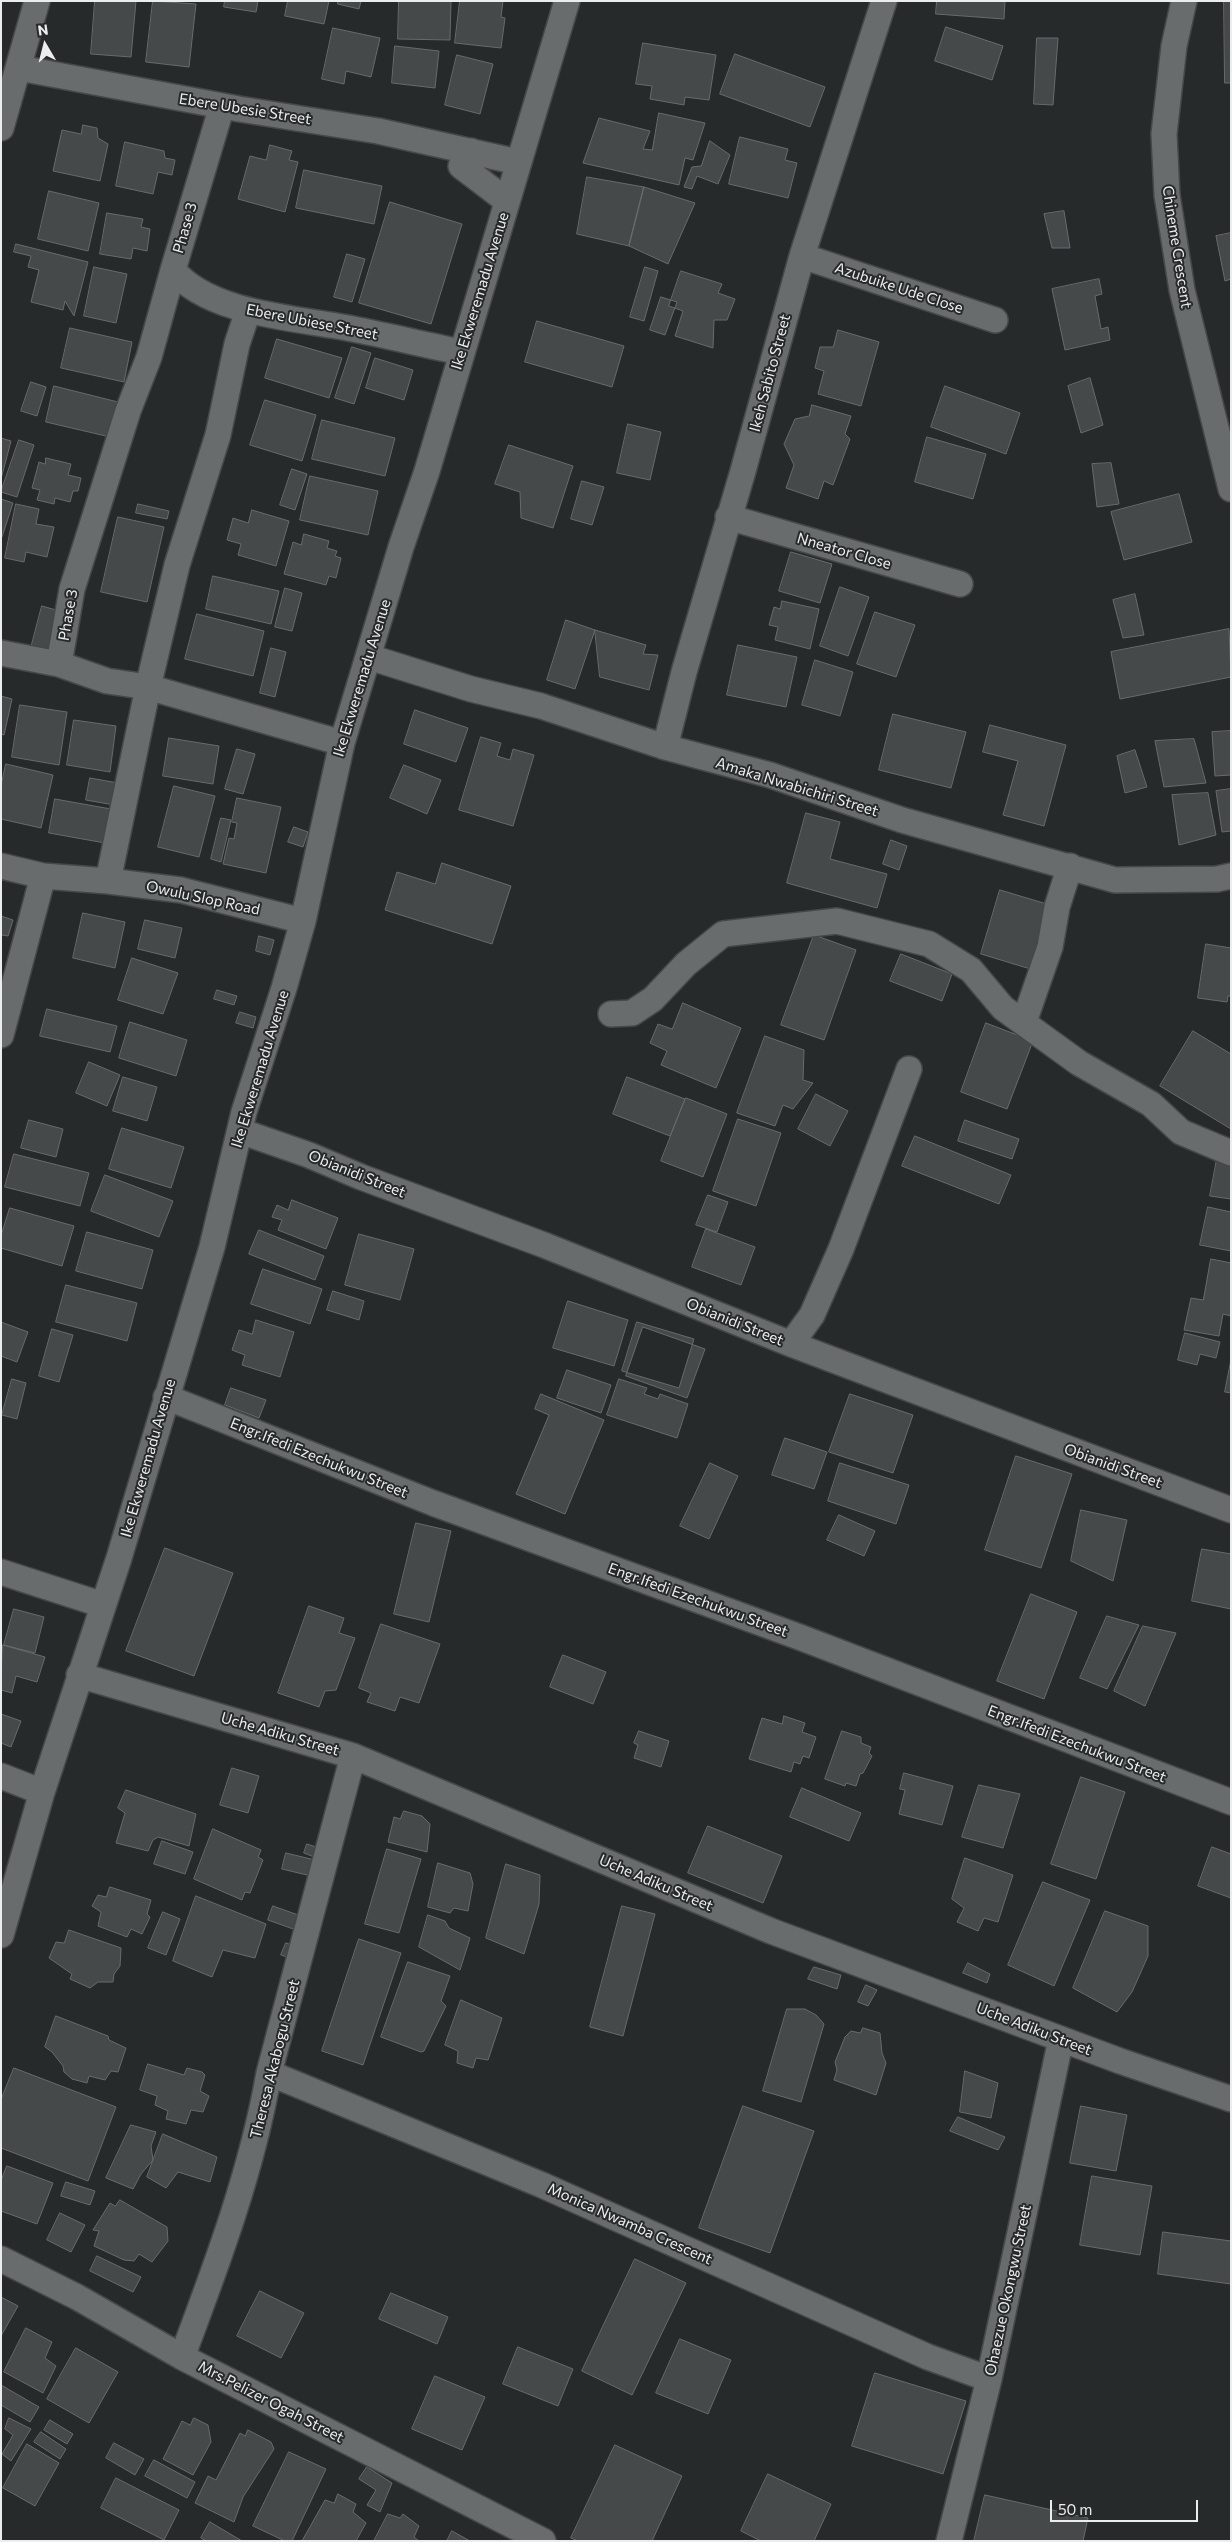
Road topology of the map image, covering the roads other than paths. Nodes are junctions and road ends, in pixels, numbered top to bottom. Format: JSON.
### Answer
{"nodes":[{"id":1,"x":37,"y":1,"type":"edge"},
{"id":2,"x":567,"y":1,"type":"edge"},
{"id":3,"x":884,"y":1,"type":"edge"},
{"id":4,"x":1184,"y":1,"type":"edge"},
{"id":5,"x":19,"y":68,"type":"junction"},
{"id":6,"x":222,"y":106,"type":"junction"},
{"id":7,"x":1,"y":128,"type":"edge"},
{"id":8,"x":471,"y":151,"type":"junction"},
{"id":9,"x":518,"y":162,"type":"junction"},
{"id":10,"x":507,"y":201,"type":"junction"},
{"id":11,"x":802,"y":256,"type":"junction"},
{"id":12,"x":173,"y":270,"type":"junction"},
{"id":13,"x":248,"y":311,"type":"junction"},
{"id":14,"x":995,"y":320,"type":"dead end"},
{"id":15,"x":461,"y":352,"type":"junction"},
{"id":16,"x":1231,"y":490,"type":"edge"},
{"id":17,"x":728,"y":517,"type":"junction"},
{"id":18,"x":960,"y":584,"type":"dead end"},
{"id":19,"x":1,"y":652,"type":"edge"},
{"id":20,"x":370,"y":657,"type":"junction"},
{"id":21,"x":59,"y":664,"type":"junction"},
{"id":22,"x":148,"y":687,"type":"junction"},
{"id":23,"x":342,"y":742,"type":"junction"},
{"id":24,"x":665,"y":747,"type":"junction"},
{"id":25,"x":1,"y":866,"type":"edge"},
{"id":26,"x":1070,"y":866,"type":"junction"},
{"id":27,"x":43,"y":876,"type":"junction"},
{"id":28,"x":1231,"y":876,"type":"edge"},
{"id":29,"x":108,"y":881,"type":"junction"},
{"id":30,"x":303,"y":920,"type":"junction"},
{"id":31,"x":611,"y":1014,"type":"dead end"},
{"id":32,"x":1024,"y":1022,"type":"junction"},
{"id":33,"x":1,"y":1035,"type":"edge"},
{"id":34,"x":909,"y":1069,"type":"dead end"},
{"id":35,"x":240,"y":1130,"type":"junction"},
{"id":36,"x":1231,"y":1153,"type":"edge"},
{"id":37,"x":791,"y":1344,"type":"junction"},
{"id":38,"x":166,"y":1398,"type":"junction"},
{"id":39,"x":1231,"y":1510,"type":"edge"},
{"id":40,"x":1,"y":1572,"type":"edge"},
{"id":41,"x":103,"y":1605,"type":"junction"},
{"id":42,"x":79,"y":1675,"type":"junction"},
{"id":43,"x":353,"y":1756,"type":"junction"},
{"id":44,"x":1,"y":1776,"type":"edge"},
{"id":45,"x":42,"y":1792,"type":"junction"},
{"id":46,"x":1231,"y":1802,"type":"edge"},
{"id":47,"x":1,"y":1935,"type":"edge"},
{"id":48,"x":1061,"y":2039,"type":"junction"},
{"id":49,"x":270,"y":2072,"type":"junction"},
{"id":50,"x":1231,"y":2099,"type":"edge"},
{"id":51,"x":1,"y":2259,"type":"edge"},
{"id":52,"x":182,"y":2357,"type":"junction"},
{"id":53,"x":988,"y":2379,"type":"junction"},
{"id":54,"x":543,"y":2541,"type":"edge"},
{"id":55,"x":950,"y":2541,"type":"edge"}],
"edges":[{"from":1,"to":5,"type":"street"},
{"from":2,"to":9,"type":"street"},
{"from":3,"to":11,"type":"street","name":"Ikeh Sabito Street"},
{"from":4,"to":16,"type":"street","name":"Chineme Crescent"},
{"from":5,"to":6,"type":"street","name":"Ebere Ubesie Street"},
{"from":5,"to":7,"type":"street"},
{"from":6,"to":8,"type":"street","name":"Ebere Ubesie Street"},
{"from":6,"to":12,"type":"street","name":"Phase 3"},
{"from":8,"to":9,"type":"street","name":"Ebere Ubesie Street"},
{"from":8,"to":10,"type":"street"},
{"from":9,"to":10,"type":"street","name":"Ike Ekweremadu Avenue"},
{"from":10,"to":15,"type":"street","name":"Ike Ekweremadu Avenue"},
{"from":11,"to":14,"type":"street","name":"Azubuike Ude Close"},
{"from":11,"to":17,"type":"street","name":"Ikeh Sabito Street"},
{"from":12,"to":13,"type":"street","name":"Ebere Ubiese Street"},
{"from":12,"to":21,"type":"street","name":"Phase 3"},
{"from":13,"to":15,"type":"street","name":"Ebere Ubiese Street"},
{"from":13,"to":22,"type":"street"},
{"from":15,"to":20,"type":"street","name":"Ike Ekweremadu Avenue"},
{"from":17,"to":18,"type":"street","name":"Nneator Close"},
{"from":17,"to":24,"type":"street","name":"Ikeh Sabito Street"},
{"from":19,"to":21,"type":"street"},
{"from":20,"to":23,"type":"street","name":"Ike Ekweremadu Avenue"},
{"from":20,"to":24,"type":"street","name":"Amaka Nwabichiri Street"},
{"from":21,"to":22,"type":"street"},
{"from":22,"to":23,"type":"street"},
{"from":22,"to":29,"type":"street"},
{"from":23,"to":30,"type":"street","name":"Ike Ekweremadu Avenue"},
{"from":24,"to":26,"type":"street","name":"Amaka Nwabichiri Street"},
{"from":25,"to":27,"type":"street","name":"Owulu Slop Road"},
{"from":26,"to":28,"type":"street","name":"Amaka Nwabichiri Street"},
{"from":26,"to":32,"type":"street"},
{"from":27,"to":29,"type":"street","name":"Owulu Slop Road"},
{"from":27,"to":33,"type":"street"},
{"from":29,"to":30,"type":"street","name":"Owulu Slop Road"},
{"from":30,"to":35,"type":"street","name":"Ike Ekweremadu Avenue"},
{"from":31,"to":32,"type":"street"},
{"from":32,"to":36,"type":"street"},
{"from":34,"to":37,"type":"street"},
{"from":35,"to":37,"type":"street","name":"Obianidi Street"},
{"from":35,"to":38,"type":"street","name":"Ike Ekweremadu Avenue"},
{"from":37,"to":39,"type":"street","name":"Obianidi Street"},
{"from":38,"to":41,"type":"street","name":"Ike Ekweremadu Avenue"},
{"from":38,"to":46,"type":"street","name":"Engr.Ifedi Ezechukwu Street"},
{"from":40,"to":41,"type":"street"},
{"from":41,"to":42,"type":"street","name":"Ike Ekweremadu Avenue"},
{"from":42,"to":43,"type":"street","name":"Uche Adiku Street"},
{"from":42,"to":45,"type":"street","name":"Ike Ekweremadu Avenue"},
{"from":43,"to":48,"type":"street","name":"Uche Adiku Street"},
{"from":43,"to":49,"type":"street","name":"Theresa Akabogu Street"},
{"from":44,"to":45,"type":"street"},
{"from":45,"to":47,"type":"street","name":"Ike Ekweremadu Avenue"},
{"from":48,"to":50,"type":"street","name":"Uche Adiku Street"},
{"from":48,"to":53,"type":"street","name":"Ohaezue Okongwu Street"},
{"from":49,"to":52,"type":"street","name":"Theresa Akabogu Street"},
{"from":49,"to":53,"type":"street","name":"Monica Nwamba Crescent"},
{"from":51,"to":52,"type":"street","name":"Mrs.Pelizer Ogah Street"},
{"from":52,"to":54,"type":"street","name":"Mrs.Pelizer Ogah Street"},
{"from":53,"to":55,"type":"street","name":"Ohaezue Okongwu Street"}]}
